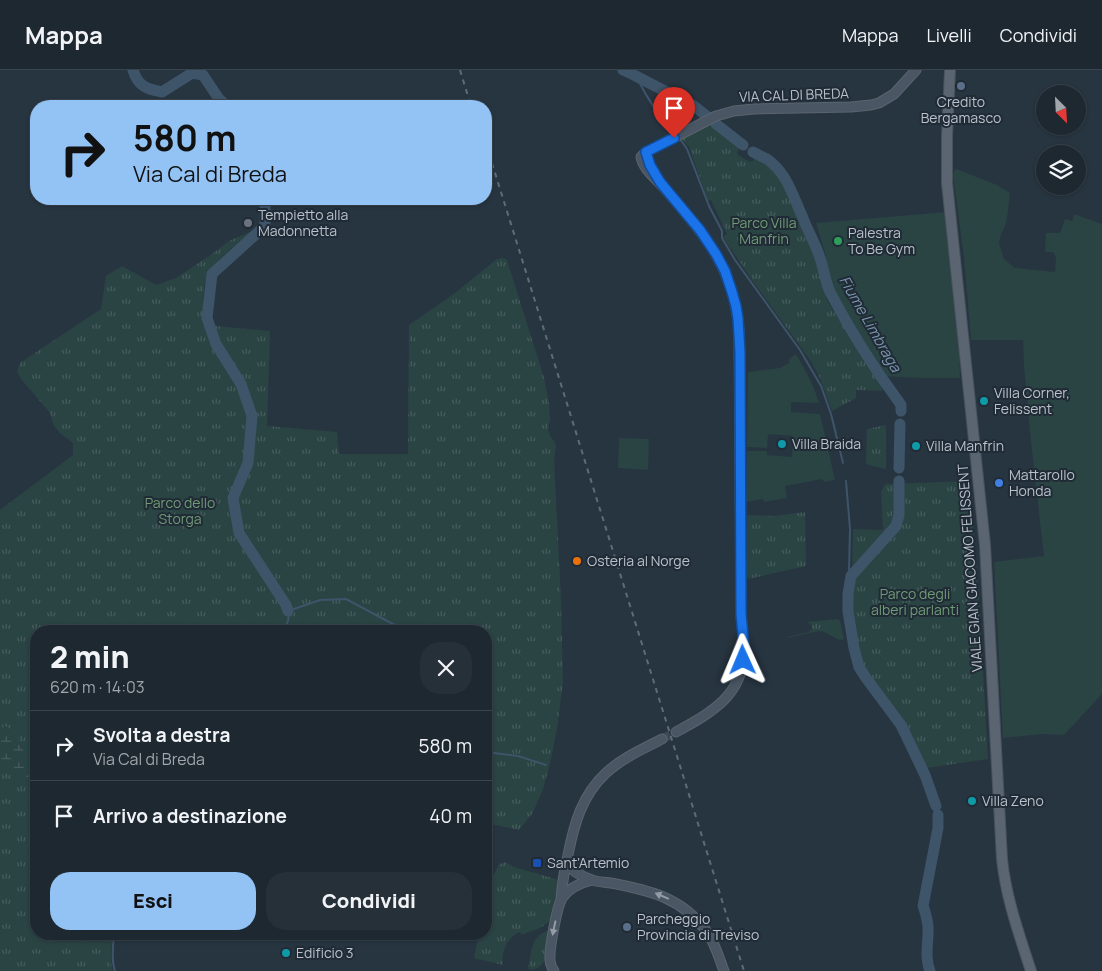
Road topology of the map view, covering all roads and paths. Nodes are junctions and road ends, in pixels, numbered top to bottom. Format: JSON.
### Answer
{"nodes":[{"id":1,"x":916,"y":70,"type":"edge"},
{"id":2,"x":950,"y":70,"type":"edge"},
{"id":3,"x":676,"y":732,"type":"tunnel mouth"},
{"id":4,"x":662,"y":739,"type":"tunnel mouth"},
{"id":5,"x":566,"y":864,"type":"junction"},
{"id":6,"x":592,"y":880,"type":"junction"},
{"id":7,"x":561,"y":900,"type":"junction"},
{"id":8,"x":723,"y":969,"type":"edge"},
{"id":9,"x":554,"y":971,"type":"edge"},
{"id":10,"x":1031,"y":971,"type":"edge"}],
"edges":[{"from":1,"to":3,"type":"street","name":"VIA CAL DI BREDA"},
{"from":2,"to":10,"type":"main road","name":"VIALE GIAN GIACOMO FELISSENT"},
{"from":4,"to":5,"type":"street"},
{"from":5,"to":6,"type":"street"},
{"from":5,"to":7,"type":"street"},
{"from":6,"to":7,"type":"street"},
{"from":8,"to":6,"type":"street","one_way":true},
{"from":7,"to":9,"type":"street","one_way":true}]}
